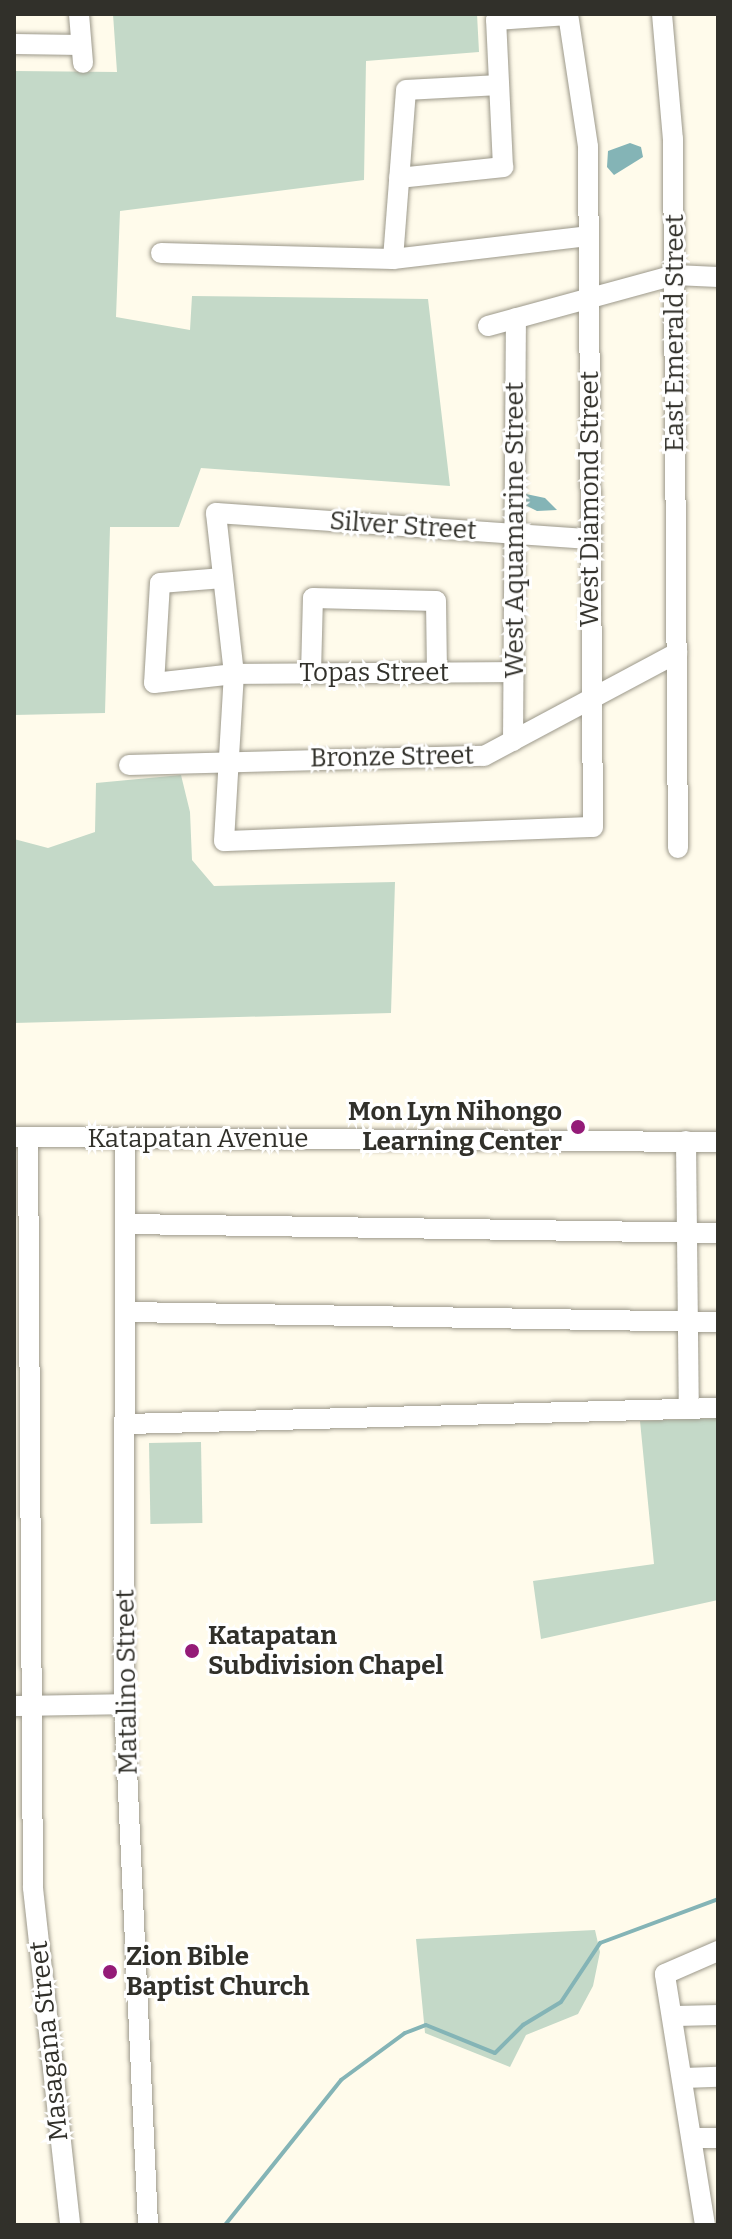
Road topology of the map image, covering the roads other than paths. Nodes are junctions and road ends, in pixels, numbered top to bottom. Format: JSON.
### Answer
{"nodes":[{"id":1,"x":79,"y":14,"type":"edge"},
{"id":2,"x":662,"y":14,"type":"edge"},
{"id":3,"x":568,"y":15,"type":"edge"},
{"id":4,"x":14,"y":44,"type":"edge"},
{"id":5,"x":499,"y":85,"type":"junction"},
{"id":6,"x":399,"y":178,"type":"junction"},
{"id":7,"x":588,"y":236,"type":"junction"},
{"id":8,"x":161,"y":253,"type":"dead end"},
{"id":9,"x":393,"y":259,"type":"junction"},
{"id":10,"x":675,"y":275,"type":"junction"},
{"id":11,"x":718,"y":277,"type":"edge"},
{"id":12,"x":589,"y":299,"type":"junction"},
{"id":13,"x":516,"y":318,"type":"junction"},
{"id":14,"x":488,"y":326,"type":"dead end"},
{"id":15,"x":515,"y":534,"type":"junction"},
{"id":16,"x":590,"y":539,"type":"junction"},
{"id":17,"x":223,"y":578,"type":"junction"},
{"id":18,"x":677,"y":653,"type":"junction"},
{"id":19,"x":437,"y":672,"type":"junction"},
{"id":20,"x":514,"y":672,"type":"junction"},
{"id":21,"x":311,"y":673,"type":"junction"},
{"id":22,"x":234,"y":674,"type":"junction"},
{"id":23,"x":592,"y":699,"type":"junction"},
{"id":24,"x":513,"y":741,"type":"junction"},
{"id":25,"x":225,"y":760,"type":"junction"},
{"id":26,"x":129,"y":765,"type":"dead end"},
{"id":27,"x":678,"y":848,"type":"dead end"},
{"id":28,"x":21,"y":1138,"type":"edge"},
{"id":29,"x":125,"y":1139,"type":"junction"},
{"id":30,"x":686,"y":1141,"type":"junction"},
{"id":31,"x":718,"y":1142,"type":"edge"},
{"id":32,"x":127,"y":1224,"type":"junction"},
{"id":33,"x":688,"y":1233,"type":"junction"},
{"id":34,"x":718,"y":1233,"type":"edge"},
{"id":35,"x":127,"y":1312,"type":"junction"},
{"id":36,"x":688,"y":1322,"type":"junction"},
{"id":37,"x":718,"y":1322,"type":"edge"},
{"id":38,"x":718,"y":1408,"type":"edge"},
{"id":39,"x":689,"y":1409,"type":"junction"},
{"id":40,"x":127,"y":1424,"type":"junction"},
{"id":41,"x":124,"y":1704,"type":"junction"},
{"id":42,"x":24,"y":1706,"type":"edge"},
{"id":43,"x":718,"y":1951,"type":"edge"},
{"id":44,"x":718,"y":2015,"type":"edge"},
{"id":45,"x":676,"y":2016,"type":"junction"},
{"id":46,"x":718,"y":2077,"type":"edge"},
{"id":47,"x":684,"y":2078,"type":"junction"},
{"id":48,"x":692,"y":2138,"type":"junction"},
{"id":49,"x":718,"y":2138,"type":"edge"},
{"id":50,"x":709,"y":2194,"type":"edge"},
{"id":51,"x":70,"y":2225,"type":"edge"},
{"id":52,"x":148,"y":2225,"type":"edge"},
{"id":53,"x":705,"y":2225,"type":"edge"}],
"edges":[{"from":1,"to":4,"type":"street"},
{"from":2,"to":10,"type":"street","name":"East Emerald Street"},
{"from":3,"to":5,"type":"street"},
{"from":3,"to":7,"type":"street","name":"West Diamond Street"},
{"from":5,"to":6,"type":"street"},
{"from":5,"to":6,"type":"street"},
{"from":6,"to":9,"type":"street"},
{"from":7,"to":9,"type":"street"},
{"from":7,"to":12,"type":"street","name":"West Diamond Street"},
{"from":8,"to":9,"type":"street"},
{"from":10,"to":11,"type":"street"},
{"from":10,"to":12,"type":"street"},
{"from":10,"to":18,"type":"street","name":"East Emerald Street"},
{"from":12,"to":13,"type":"street"},
{"from":12,"to":16,"type":"street","name":"West Diamond Street"},
{"from":13,"to":14,"type":"street"},
{"from":13,"to":15,"type":"street","name":"West Aquamarine Street"},
{"from":15,"to":16,"type":"street","name":"Silver Street"},
{"from":15,"to":17,"type":"street","name":"Silver Street"},
{"from":15,"to":20,"type":"street","name":"West Aquamarine Street"},
{"from":16,"to":23,"type":"street","name":"West Diamond Street"},
{"from":17,"to":22,"type":"street"},
{"from":17,"to":22,"type":"street","name":"Topas Street"},
{"from":18,"to":23,"type":"street","name":"Bronze Street"},
{"from":18,"to":27,"type":"street","name":"East Emerald Street"},
{"from":19,"to":20,"type":"street","name":"Topas Street"},
{"from":19,"to":21,"type":"street","name":"Topas Street"},
{"from":19,"to":21,"type":"street"},
{"from":20,"to":24,"type":"street","name":"West Aquamarine Street"},
{"from":21,"to":22,"type":"street","name":"Topas Street"},
{"from":22,"to":25,"type":"street"},
{"from":23,"to":24,"type":"street","name":"Bronze Street"},
{"from":23,"to":25,"type":"street","name":"West Diamond Street"},
{"from":24,"to":25,"type":"street","name":"Bronze Street"},
{"from":25,"to":26,"type":"street","name":"Bronze Street"},
{"from":28,"to":29,"type":"street","name":"Katapatan Avenue"},
{"from":28,"to":42,"type":"street","name":"Masagana Street"},
{"from":29,"to":30,"type":"street","name":"Katapatan Avenue"},
{"from":29,"to":32,"type":"street","name":"Matalino Street"},
{"from":30,"to":31,"type":"street","name":"Katapatan Avenue"},
{"from":30,"to":33,"type":"street"},
{"from":32,"to":33,"type":"street"},
{"from":32,"to":35,"type":"street","name":"Matalino Street"},
{"from":33,"to":34,"type":"street"},
{"from":33,"to":36,"type":"street"},
{"from":35,"to":36,"type":"street"},
{"from":35,"to":40,"type":"street","name":"Matalino Street"},
{"from":36,"to":37,"type":"street"},
{"from":36,"to":39,"type":"street"},
{"from":38,"to":39,"type":"street"},
{"from":39,"to":40,"type":"street"},
{"from":40,"to":41,"type":"street","name":"Matalino Street"},
{"from":41,"to":42,"type":"street"},
{"from":41,"to":52,"type":"street","name":"Matalino Street"},
{"from":42,"to":51,"type":"street","name":"Masagana Street"},
{"from":43,"to":45,"type":"street"},
{"from":44,"to":45,"type":"street"},
{"from":45,"to":47,"type":"street"},
{"from":46,"to":47,"type":"street"},
{"from":47,"to":48,"type":"street"},
{"from":48,"to":49,"type":"street"},
{"from":48,"to":50,"type":"street"},
{"from":50,"to":53,"type":"street"}]}
